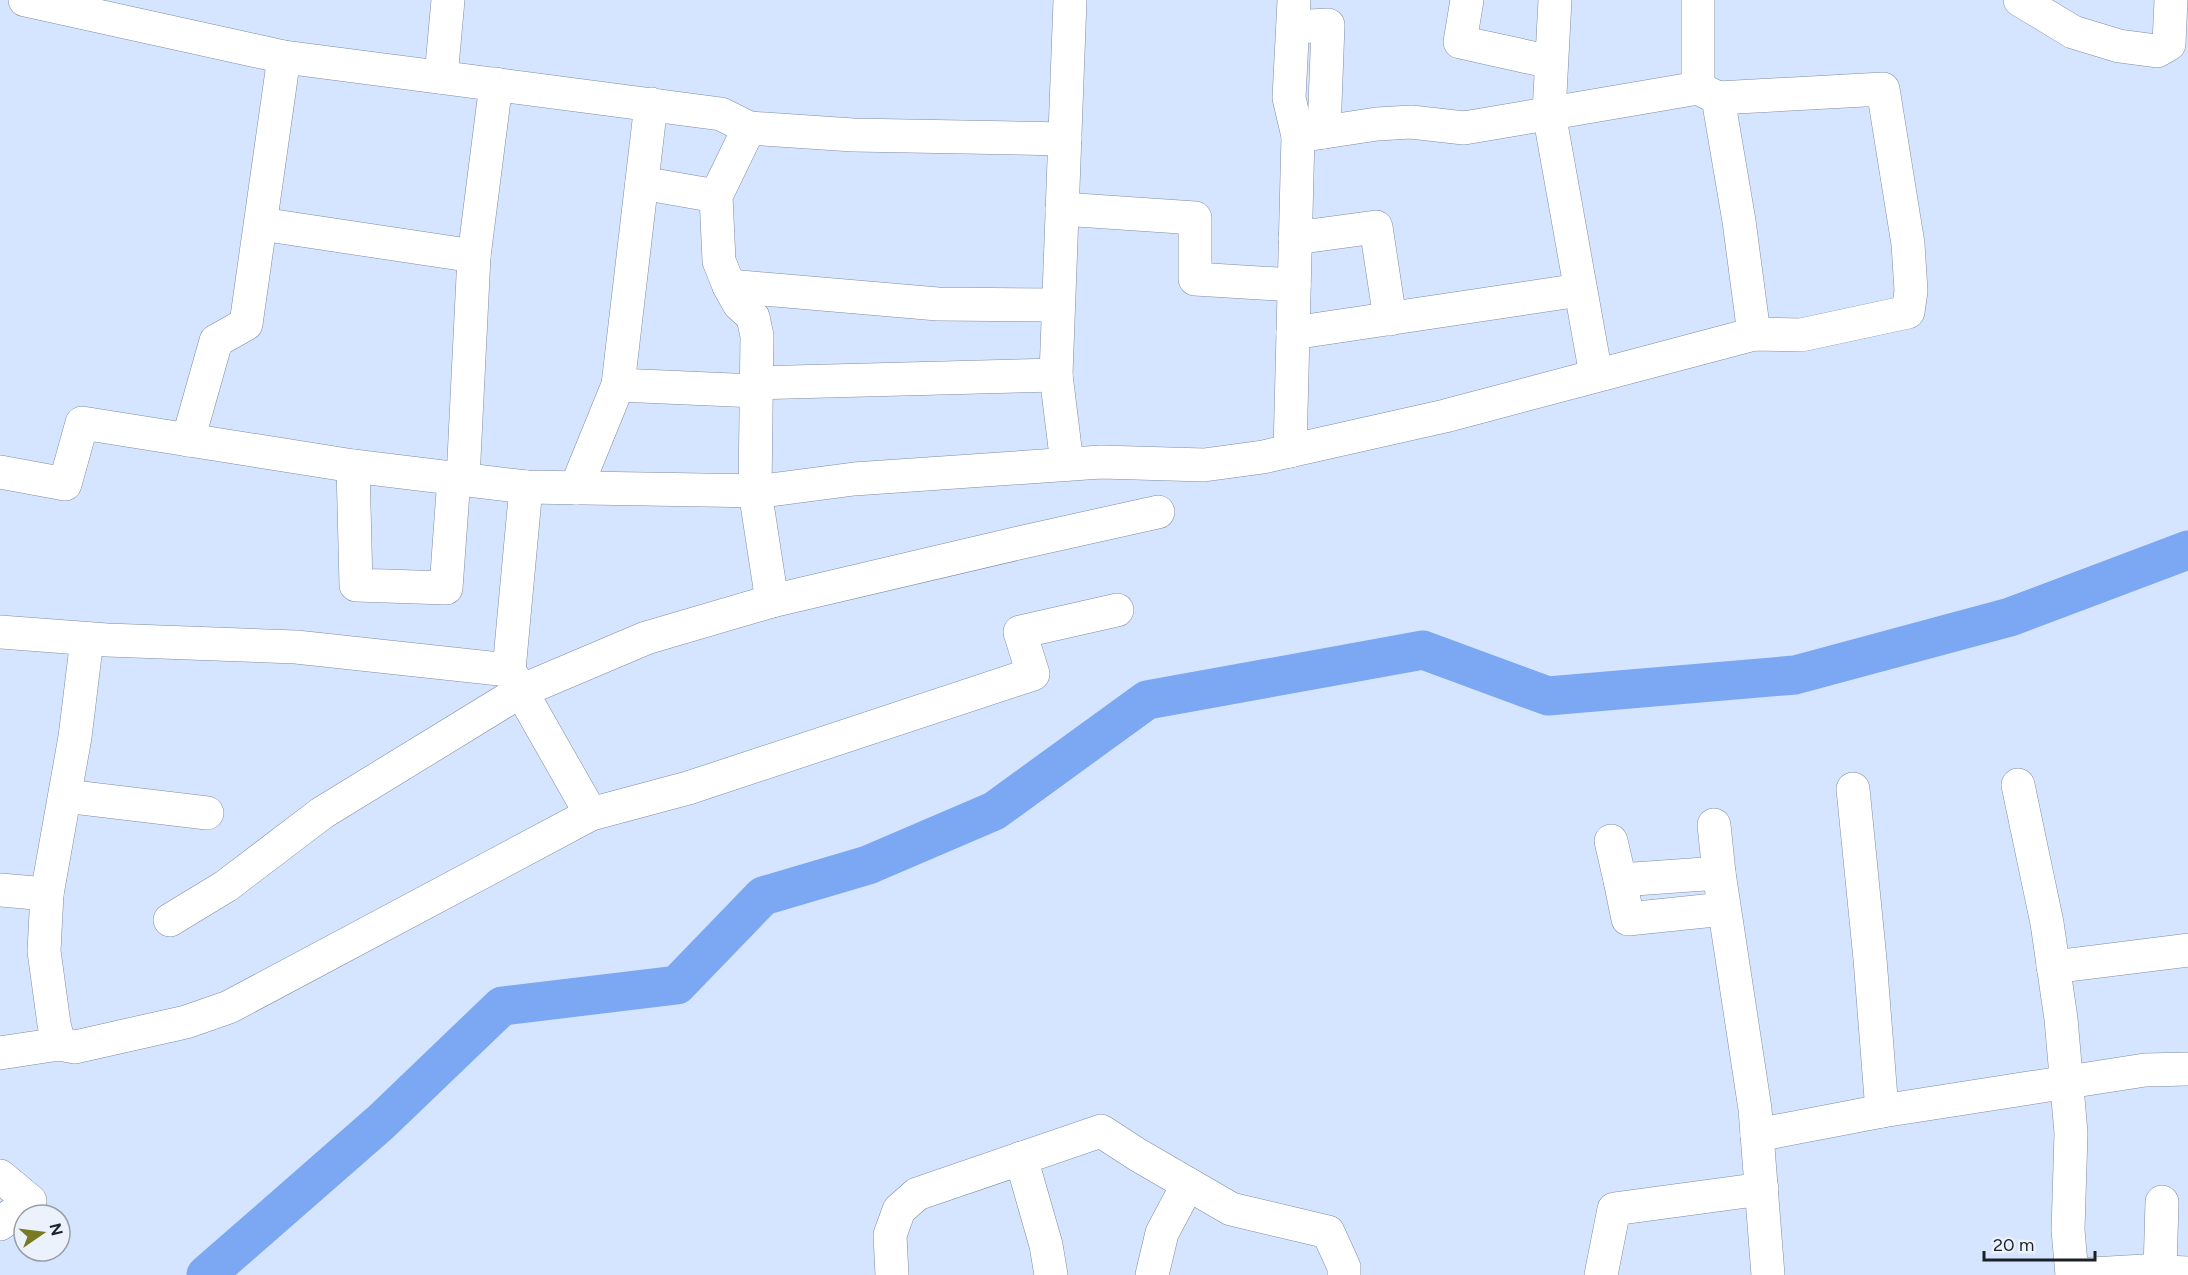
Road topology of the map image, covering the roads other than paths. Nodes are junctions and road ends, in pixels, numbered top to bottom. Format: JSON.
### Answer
{"nodes":[{"id":1,"x":25,"y":0,"type":"edge"},
{"id":2,"x":448,"y":0,"type":"edge"},
{"id":3,"x":1070,"y":0,"type":"edge"},
{"id":4,"x":1467,"y":0,"type":"edge"},
{"id":5,"x":1555,"y":0,"type":"edge"},
{"id":6,"x":1698,"y":0,"type":"edge"},
{"id":7,"x":2020,"y":0,"type":"edge"},
{"id":8,"x":2171,"y":0,"type":"edge"},
{"id":9,"x":1293,"y":14,"type":"edge"},
{"id":10,"x":284,"y":57,"type":"junction"},
{"id":11,"x":1551,"y":62,"type":"junction"},
{"id":12,"x":441,"y":76,"type":"junction"},
{"id":13,"x":496,"y":84,"type":"junction"},
{"id":14,"x":1708,"y":93,"type":"junction"},
{"id":15,"x":651,"y":104,"type":"junction"},
{"id":16,"x":1549,"y":113,"type":"junction"},
{"id":17,"x":748,"y":128,"type":"junction"},
{"id":18,"x":1311,"y":134,"type":"junction"},
{"id":19,"x":1065,"y":139,"type":"junction"},
{"id":20,"x":642,"y":183,"type":"junction"},
{"id":21,"x":716,"y":196,"type":"junction"},
{"id":22,"x":1062,"y":209,"type":"junction"},
{"id":23,"x":261,"y":224,"type":"junction"},
{"id":24,"x":1295,"y":238,"type":"junction"},
{"id":25,"x":474,"y":255,"type":"junction"},
{"id":26,"x":1294,"y":285,"type":"junction"},
{"id":27,"x":729,"y":286,"type":"junction"},
{"id":28,"x":1580,"y":290,"type":"junction"},
{"id":29,"x":1058,"y":305,"type":"junction"},
{"id":30,"x":1390,"y":319,"type":"junction"},
{"id":31,"x":1293,"y":333,"type":"junction"},
{"id":32,"x":1754,"y":334,"type":"junction"},
{"id":33,"x":1056,"y":375,"type":"junction"},
{"id":34,"x":1596,"y":375,"type":"junction"},
{"id":35,"x":618,"y":385,"type":"junction"},
{"id":36,"x":757,"y":387,"type":"junction"},
{"id":37,"x":188,"y":440,"type":"junction"},
{"id":38,"x":1290,"y":451,"type":"junction"},
{"id":39,"x":1066,"y":464,"type":"junction"},
{"id":40,"x":353,"y":466,"type":"junction"},
{"id":41,"x":0,"y":472,"type":"edge"},
{"id":42,"x":458,"y":478,"type":"junction"},
{"id":43,"x":526,"y":487,"type":"junction"},
{"id":44,"x":576,"y":488,"type":"junction"},
{"id":45,"x":755,"y":491,"type":"junction"},
{"id":46,"x":1158,"y":513,"type":"dead end"},
{"id":47,"x":772,"y":602,"type":"junction"},
{"id":48,"x":1117,"y":610,"type":"dead end"},
{"id":49,"x":0,"y":632,"type":"edge"},
{"id":50,"x":87,"y":639,"type":"junction"},
{"id":51,"x":515,"y":681,"type":"junction"},
{"id":52,"x":2018,"y":785,"type":"dead end"},
{"id":53,"x":1853,"y":789,"type":"dead end"},
{"id":54,"x":65,"y":796,"type":"junction"},
{"id":55,"x":207,"y":813,"type":"dead end"},
{"id":56,"x":591,"y":814,"type":"junction"},
{"id":57,"x":1714,"y":825,"type":"dead end"},
{"id":58,"x":1611,"y":841,"type":"dead end"},
{"id":59,"x":1719,"y":873,"type":"junction"},
{"id":60,"x":1620,"y":880,"type":"junction"},
{"id":61,"x":0,"y":890,"type":"edge"},
{"id":62,"x":47,"y":894,"type":"junction"},
{"id":63,"x":1724,"y":909,"type":"junction"},
{"id":64,"x":170,"y":920,"type":"dead end"},
{"id":65,"x":2188,"y":950,"type":"edge"},
{"id":66,"x":2053,"y":967,"type":"junction"},
{"id":67,"x":59,"y":1044,"type":"junction"},
{"id":68,"x":0,"y":1053,"type":"edge"},
{"id":69,"x":2188,"y":1069,"type":"edge"},
{"id":70,"x":2067,"y":1082,"type":"junction"},
{"id":71,"x":1882,"y":1111,"type":"junction"},
{"id":72,"x":1757,"y":1135,"type":"junction"},
{"id":73,"x":1021,"y":1158,"type":"junction"},
{"id":74,"x":0,"y":1176,"type":"edge"},
{"id":75,"x":1188,"y":1184,"type":"junction"},
{"id":76,"x":1762,"y":1189,"type":"junction"},
{"id":77,"x":2162,"y":1202,"type":"dead end"},
{"id":78,"x":0,"y":1224,"type":"edge"},
{"id":79,"x":2174,"y":1272,"type":"edge"},
{"id":80,"x":892,"y":1275,"type":"edge"},
{"id":81,"x":1051,"y":1275,"type":"edge"},
{"id":82,"x":1152,"y":1275,"type":"edge"},
{"id":83,"x":1344,"y":1275,"type":"edge"},
{"id":84,"x":1601,"y":1275,"type":"edge"},
{"id":85,"x":1768,"y":1275,"type":"edge"},
{"id":86,"x":2074,"y":1275,"type":"edge"}],
"edges":[{"from":1,"to":10,"type":"street"},
{"from":2,"to":12,"type":"street"},
{"from":3,"to":19,"type":"street"},
{"from":4,"to":11,"type":"street"},
{"from":5,"to":11,"type":"street"},
{"from":6,"to":14,"type":"street"},
{"from":7,"to":8,"type":"street"},
{"from":9,"to":18,"type":"street"},
{"from":10,"to":12,"type":"street"},
{"from":10,"to":23,"type":"street"},
{"from":11,"to":16,"type":"street"},
{"from":12,"to":13,"type":"street"},
{"from":13,"to":15,"type":"street"},
{"from":13,"to":25,"type":"street"},
{"from":14,"to":16,"type":"street"},
{"from":14,"to":32,"type":"street"},
{"from":14,"to":32,"type":"street"},
{"from":15,"to":17,"type":"street"},
{"from":15,"to":20,"type":"street"},
{"from":16,"to":18,"type":"street"},
{"from":16,"to":28,"type":"street"},
{"from":17,"to":19,"type":"street"},
{"from":17,"to":21,"type":"street"},
{"from":18,"to":24,"type":"street"},
{"from":19,"to":22,"type":"street"},
{"from":20,"to":21,"type":"street"},
{"from":20,"to":35,"type":"street"},
{"from":21,"to":27,"type":"street"},
{"from":22,"to":26,"type":"street"},
{"from":22,"to":29,"type":"street"},
{"from":23,"to":25,"type":"street"},
{"from":23,"to":37,"type":"street"},
{"from":24,"to":26,"type":"street"},
{"from":24,"to":30,"type":"street"},
{"from":25,"to":42,"type":"street"},
{"from":26,"to":31,"type":"street"},
{"from":27,"to":29,"type":"street"},
{"from":27,"to":36,"type":"street"},
{"from":28,"to":30,"type":"street"},
{"from":28,"to":34,"type":"street"},
{"from":29,"to":33,"type":"street"},
{"from":30,"to":31,"type":"street"},
{"from":31,"to":38,"type":"street"},
{"from":32,"to":34,"type":"street"},
{"from":33,"to":36,"type":"street"},
{"from":33,"to":39,"type":"street"},
{"from":34,"to":38,"type":"street"},
{"from":35,"to":36,"type":"street"},
{"from":35,"to":44,"type":"street"},
{"from":36,"to":45,"type":"street"},
{"from":37,"to":40,"type":"street"},
{"from":37,"to":41,"type":"street"},
{"from":38,"to":39,"type":"street"},
{"from":39,"to":45,"type":"street"},
{"from":40,"to":42,"type":"street"},
{"from":40,"to":42,"type":"street"},
{"from":42,"to":43,"type":"street"},
{"from":43,"to":44,"type":"street"},
{"from":43,"to":51,"type":"street"},
{"from":44,"to":45,"type":"street"},
{"from":45,"to":47,"type":"street"},
{"from":46,"to":47,"type":"street"},
{"from":47,"to":51,"type":"street"},
{"from":48,"to":56,"type":"street"},
{"from":49,"to":50,"type":"street"},
{"from":50,"to":51,"type":"street"},
{"from":50,"to":54,"type":"street"},
{"from":51,"to":56,"type":"street"},
{"from":51,"to":64,"type":"street"},
{"from":52,"to":66,"type":"street"},
{"from":53,"to":71,"type":"street"},
{"from":54,"to":55,"type":"street"},
{"from":54,"to":62,"type":"street"},
{"from":56,"to":67,"type":"street"},
{"from":57,"to":59,"type":"street"},
{"from":58,"to":60,"type":"street"},
{"from":59,"to":60,"type":"street"},
{"from":59,"to":63,"type":"street"},
{"from":60,"to":63,"type":"street"},
{"from":61,"to":62,"type":"street"},
{"from":62,"to":67,"type":"street"},
{"from":63,"to":72,"type":"street"},
{"from":65,"to":66,"type":"street"},
{"from":66,"to":70,"type":"street"},
{"from":67,"to":68,"type":"street"},
{"from":69,"to":70,"type":"street"},
{"from":70,"to":71,"type":"street"},
{"from":70,"to":86,"type":"street"},
{"from":71,"to":72,"type":"street"},
{"from":72,"to":76,"type":"street"},
{"from":73,"to":75,"type":"street"},
{"from":73,"to":80,"type":"street"},
{"from":73,"to":81,"type":"street"},
{"from":74,"to":78,"type":"street"},
{"from":75,"to":82,"type":"street"},
{"from":75,"to":83,"type":"street"},
{"from":76,"to":84,"type":"street"},
{"from":76,"to":85,"type":"street"},
{"from":77,"to":79,"type":"street"},
{"from":79,"to":86,"type":"street"}]}
